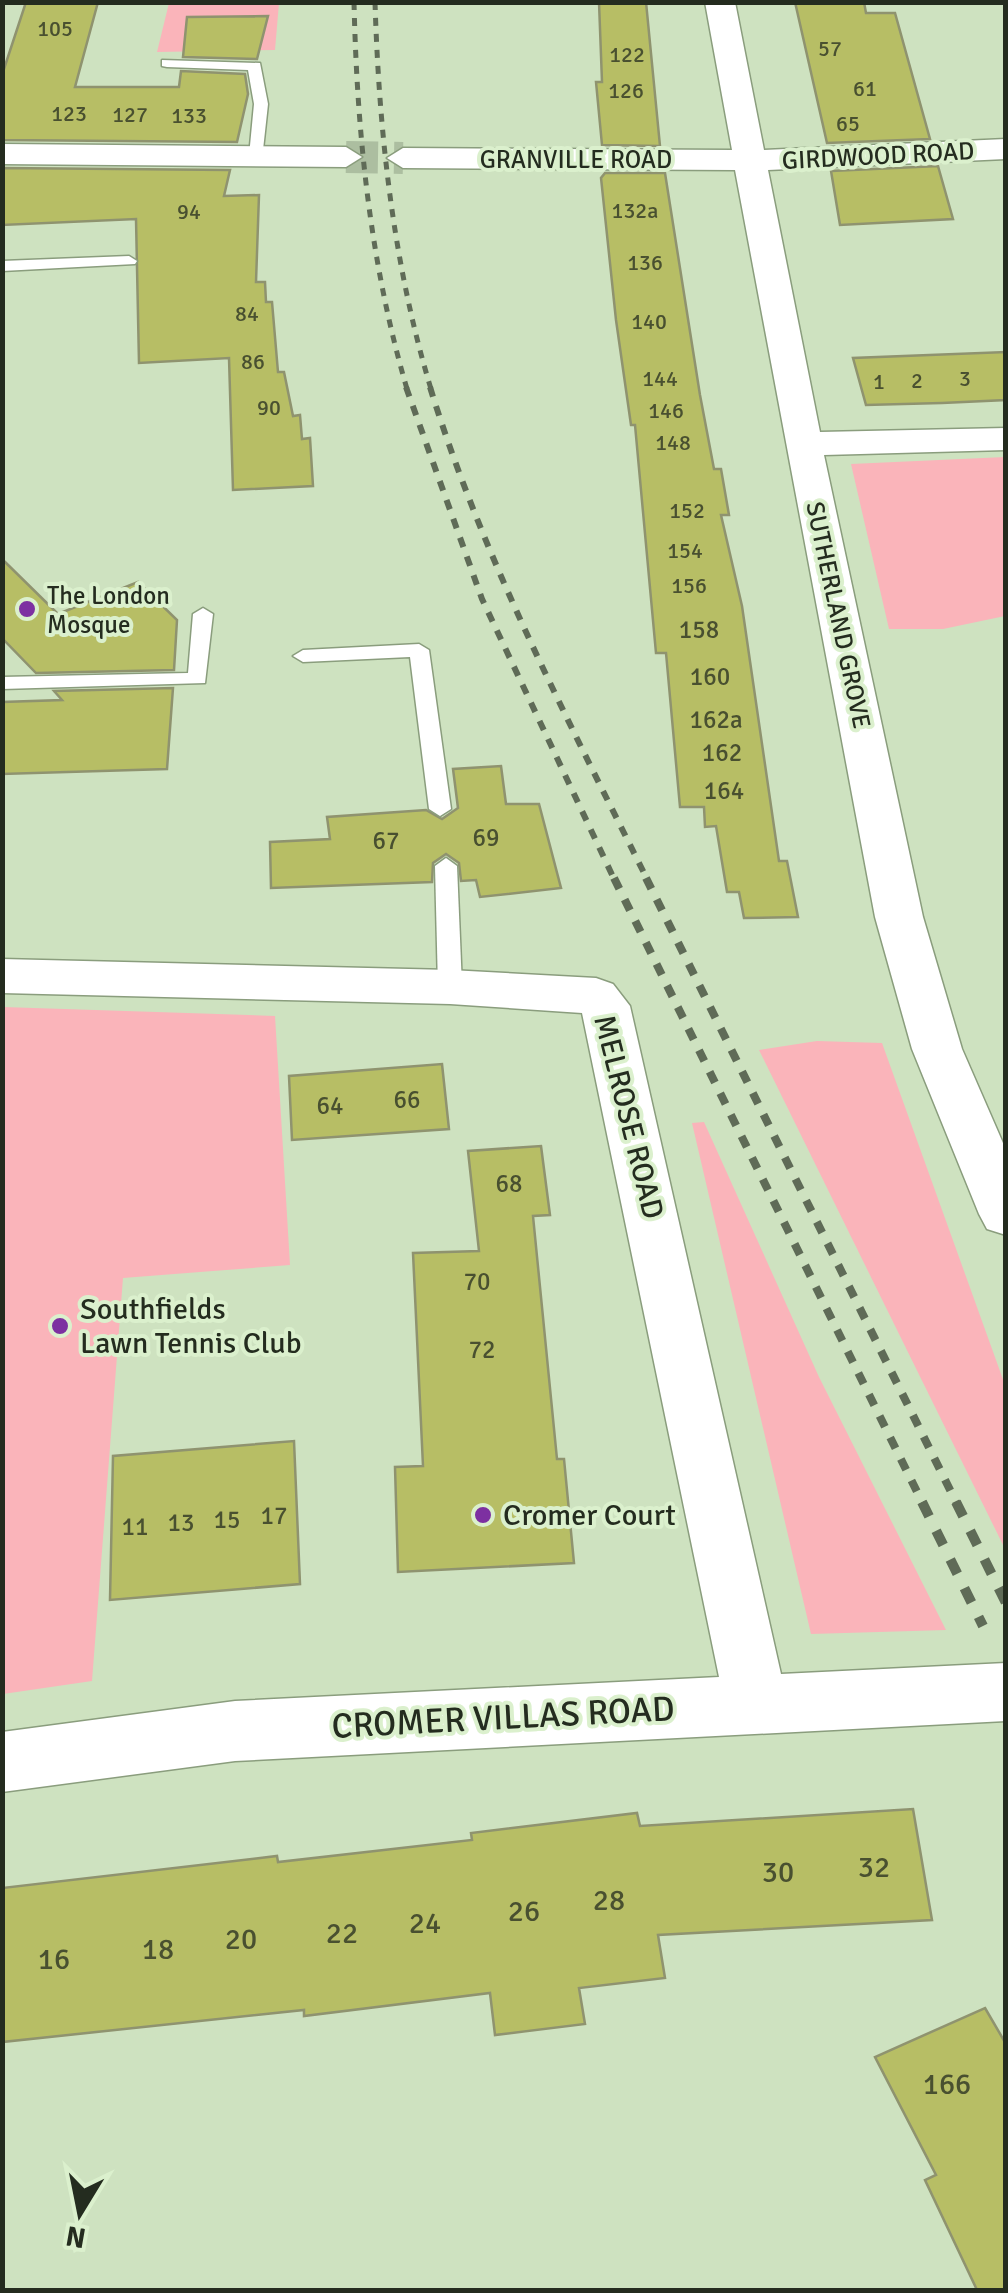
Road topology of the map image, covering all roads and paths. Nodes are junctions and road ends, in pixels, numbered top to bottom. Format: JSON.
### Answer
{"nodes":[{"id":1,"x":720,"y":2,"type":"edge"},
{"id":2,"x":167,"y":64,"type":"dead end"},
{"id":3,"x":1006,"y":149,"type":"edge"},
{"id":4,"x":2,"y":154,"type":"edge"},
{"id":5,"x":257,"y":156,"type":"junction"},
{"id":6,"x":346,"y":157,"type":"tunnel mouth"},
{"id":7,"x":403,"y":158,"type":"tunnel mouth"},
{"id":8,"x":750,"y":159,"type":"junction"},
{"id":9,"x":129,"y":261,"type":"dead end"},
{"id":10,"x":2,"y":266,"type":"edge"},
{"id":11,"x":1006,"y":440,"type":"edge"},
{"id":12,"x":803,"y":444,"type":"junction"},
{"id":13,"x":203,"y":614,"type":"dead end"},
{"id":14,"x":303,"y":656,"type":"dead end"},
{"id":15,"x":2,"y":683,"type":"edge"},
{"id":16,"x":440,"y":809,"type":"dead end"},
{"id":17,"x":446,"y":866,"type":"dead end"},
{"id":18,"x":2,"y":976,"type":"edge"},
{"id":19,"x":450,"y":986,"type":"junction"},
{"id":20,"x":1006,"y":1214,"type":"edge"},
{"id":21,"x":1006,"y":1692,"type":"edge"},
{"id":22,"x":756,"y":1703,"type":"junction"},
{"id":23,"x":2,"y":1762,"type":"edge"}],
"edges":[{"from":1,"to":8,"type":"street","name":"SUTHERLAND GROVE"},
{"from":2,"to":5,"type":"lane"},
{"from":3,"to":8,"type":"street","name":"GIRDWOOD ROAD"},
{"from":4,"to":5,"type":"street"},
{"from":5,"to":6,"type":"street"},
{"from":7,"to":8,"type":"street","name":"GRANVILLE ROAD"},
{"from":8,"to":12,"type":"street","name":"SUTHERLAND GROVE"},
{"from":9,"to":10,"type":"lane"},
{"from":11,"to":12,"type":"street"},
{"from":12,"to":20,"type":"street","name":"SUTHERLAND GROVE"},
{"from":13,"to":15,"type":"lane"},
{"from":14,"to":16,"type":"lane"},
{"from":17,"to":19,"type":"lane"},
{"from":18,"to":19,"type":"street","name":"MELROSE ROAD"},
{"from":19,"to":22,"type":"street","name":"MELROSE ROAD"},
{"from":21,"to":22,"type":"street","name":"CROMER VILLAS ROAD"},
{"from":22,"to":23,"type":"street","name":"CROMER VILLAS ROAD"}]}
